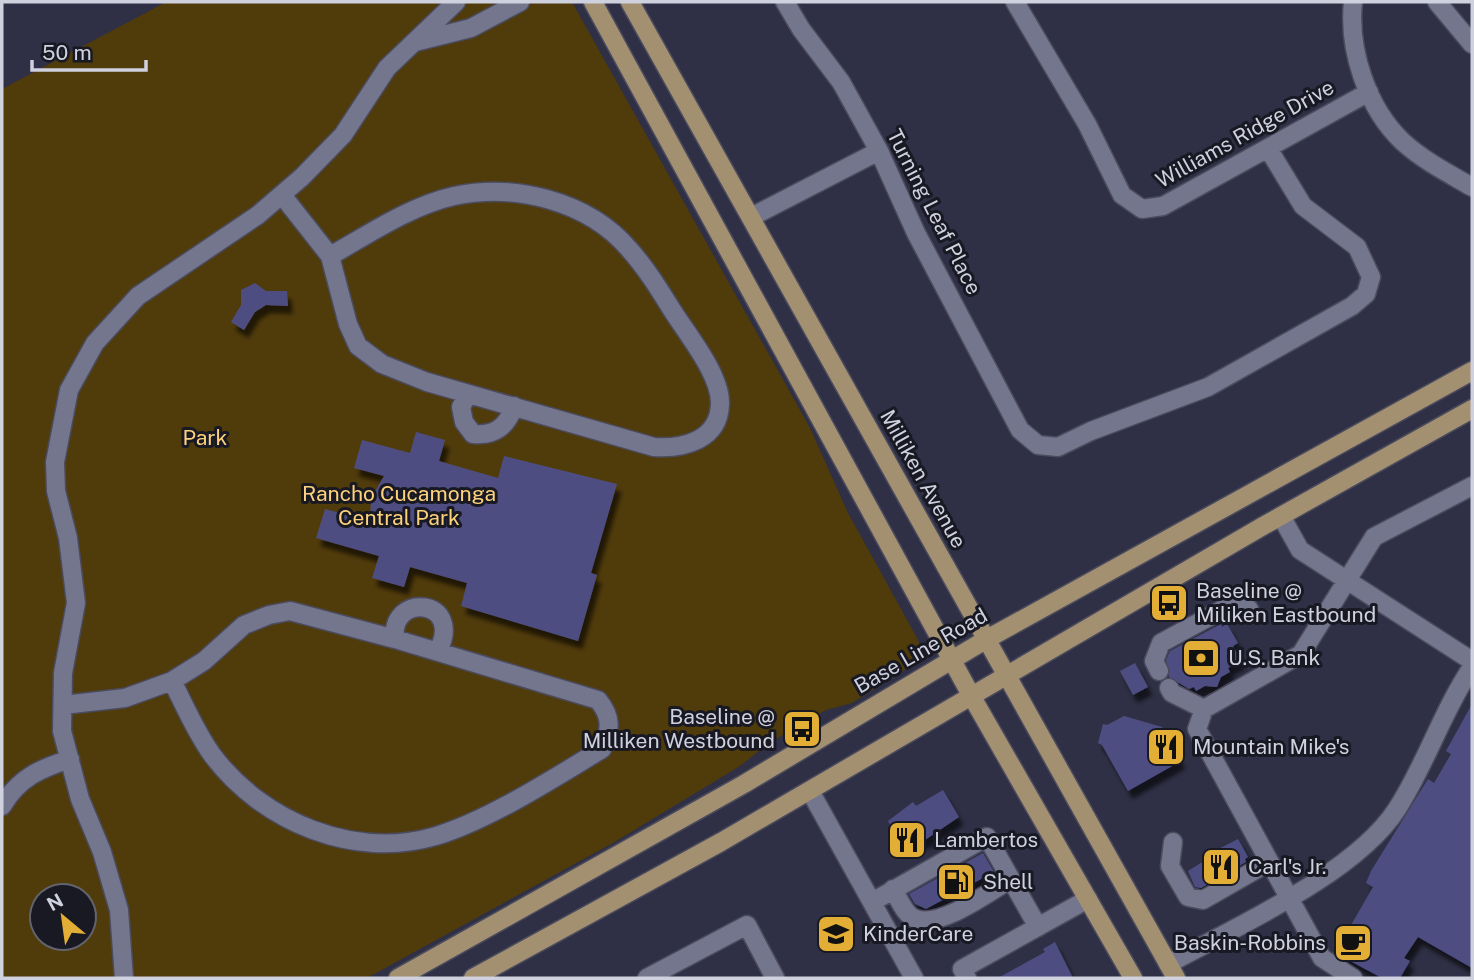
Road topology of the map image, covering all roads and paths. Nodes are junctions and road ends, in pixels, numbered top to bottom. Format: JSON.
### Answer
{"nodes":[{"id":1,"x":456,"y":2,"type":"edge"},
{"id":2,"x":520,"y":2,"type":"edge"},
{"id":3,"x":593,"y":2,"type":"edge"},
{"id":4,"x":631,"y":2,"type":"edge"},
{"id":5,"x":785,"y":2,"type":"edge"},
{"id":6,"x":1015,"y":2,"type":"edge"},
{"id":7,"x":1353,"y":2,"type":"edge"},
{"id":8,"x":1437,"y":2,"type":"edge"},
{"id":9,"x":411,"y":43,"type":"junction"},
{"id":10,"x":1472,"y":44,"type":"edge"},
{"id":11,"x":1369,"y":92,"type":"junction"},
{"id":12,"x":1269,"y":150,"type":"junction"},
{"id":13,"x":879,"y":151,"type":"junction"},
{"id":14,"x":1472,"y":187,"type":"edge"},
{"id":15,"x":282,"y":195,"type":"junction"},
{"id":16,"x":751,"y":217,"type":"junction"},
{"id":17,"x":330,"y":256,"type":"junction"},
{"id":18,"x":1472,"y":371,"type":"edge"},
{"id":19,"x":468,"y":394,"type":"junction"},
{"id":20,"x":514,"y":406,"type":"junction"},
{"id":21,"x":1472,"y":409,"type":"edge"},
{"id":22,"x":1472,"y":486,"type":"edge"},
{"id":23,"x":1281,"y":516,"type":"junction"},
{"id":24,"x":1348,"y":583,"type":"junction"},
{"id":25,"x":1249,"y":609,"type":"dead end"},
{"id":26,"x":395,"y":639,"type":"junction"},
{"id":27,"x":987,"y":639,"type":"junction"},
{"id":28,"x":438,"y":652,"type":"junction"},
{"id":29,"x":952,"y":659,"type":"junction"},
{"id":30,"x":1472,"y":661,"type":"edge"},
{"id":31,"x":1472,"y":667,"type":"edge"},
{"id":32,"x":1159,"y":671,"type":"dead end"},
{"id":33,"x":1007,"y":674,"type":"junction"},
{"id":34,"x":172,"y":681,"type":"junction"},
{"id":35,"x":1169,"y":688,"type":"dead end"},
{"id":36,"x":972,"y":697,"type":"junction"},
{"id":37,"x":62,"y":705,"type":"junction"},
{"id":38,"x":1205,"y":709,"type":"junction"},
{"id":39,"x":70,"y":759,"type":"junction"},
{"id":40,"x":810,"y":791,"type":"junction"},
{"id":41,"x":2,"y":806,"type":"edge"},
{"id":42,"x":1173,"y":842,"type":"dead end"},
{"id":43,"x":1269,"y":862,"type":"junction"},
{"id":44,"x":1011,"y":879,"type":"junction"},
{"id":45,"x":893,"y":890,"type":"junction"},
{"id":46,"x":1289,"y":897,"type":"junction"},
{"id":47,"x":1088,"y":899,"type":"junction"},
{"id":48,"x":872,"y":902,"type":"junction"},
{"id":49,"x":1038,"y":927,"type":"junction"},
{"id":50,"x":1172,"y":971,"type":"edge"},
{"id":51,"x":124,"y":978,"type":"edge"},
{"id":52,"x":398,"y":978,"type":"edge"},
{"id":53,"x":473,"y":978,"type":"edge"},
{"id":54,"x":647,"y":978,"type":"edge"},
{"id":55,"x":775,"y":978,"type":"edge"},
{"id":56,"x":915,"y":978,"type":"edge"},
{"id":57,"x":967,"y":978,"type":"edge"},
{"id":58,"x":1133,"y":978,"type":"edge"},
{"id":59,"x":1353,"y":978,"type":"edge"}],
"edges":[{"from":1,"to":9,"type":"street"},
{"from":2,"to":9,"type":"street"},
{"from":3,"to":29,"type":"main road"},
{"from":4,"to":16,"type":"main road","name":"Milliken Avenue"},
{"from":5,"to":13,"type":"street","name":"Turning Leaf Place"},
{"from":6,"to":12,"type":"street","name":"Williams Ridge Drive"},
{"from":7,"to":11,"type":"street"},
{"from":8,"to":10,"type":"street"},
{"from":9,"to":15,"type":"street"},
{"from":11,"to":12,"type":"street","name":"Williams Ridge Drive"},
{"from":11,"to":14,"type":"street"},
{"from":12,"to":13,"type":"street","name":"Turning Leaf Place"},
{"from":13,"to":16,"type":"street"},
{"from":15,"to":17,"type":"street"},
{"from":15,"to":37,"type":"street"},
{"from":16,"to":27,"type":"main road","name":"Milliken Avenue"},
{"from":17,"to":19,"type":"street"},
{"from":17,"to":20,"type":"street"},
{"from":18,"to":27,"type":"main road","name":"Base Line Road"},
{"from":19,"to":20,"type":"street"},
{"from":19,"to":20,"type":"street"},
{"from":21,"to":23,"type":"main road"},
{"from":22,"to":24,"type":"street"},
{"from":23,"to":24,"type":"street"},
{"from":23,"to":33,"type":"main road"},
{"from":24,"to":30,"type":"street"},
{"from":24,"to":38,"type":"street"},
{"from":25,"to":32,"type":"street"},
{"from":26,"to":28,"type":"street"},
{"from":26,"to":28,"type":"street"},
{"from":26,"to":34,"type":"street"},
{"from":27,"to":29,"type":"main road","name":"Base Line Road"},
{"from":27,"to":33,"type":"main road","name":"Milliken Avenue"},
{"from":28,"to":34,"type":"street"},
{"from":29,"to":36,"type":"main road"},
{"from":29,"to":52,"type":"main road","name":"Base Line Road"},
{"from":31,"to":46,"type":"street"},
{"from":33,"to":36,"type":"main road"},
{"from":33,"to":50,"type":"main road","name":"Milliken Avenue"},
{"from":34,"to":37,"type":"street"},
{"from":35,"to":38,"type":"street"},
{"from":36,"to":40,"type":"main road"},
{"from":36,"to":47,"type":"main road"},
{"from":37,"to":39,"type":"street"},
{"from":38,"to":43,"type":"street"},
{"from":39,"to":41,"type":"street"},
{"from":39,"to":51,"type":"street"},
{"from":40,"to":48,"type":"street"},
{"from":40,"to":53,"type":"main road"},
{"from":42,"to":43,"type":"street"},
{"from":43,"to":46,"type":"street"},
{"from":44,"to":45,"type":"street"},
{"from":44,"to":45,"type":"street"},
{"from":44,"to":49,"type":"street"},
{"from":45,"to":48,"type":"street"},
{"from":46,"to":50,"type":"street"},
{"from":46,"to":59,"type":"street"},
{"from":47,"to":49,"type":"street"},
{"from":47,"to":58,"type":"main road"},
{"from":48,"to":56,"type":"street"},
{"from":49,"to":57,"type":"street"},
{"from":54,"to":55,"type":"street"}]}
